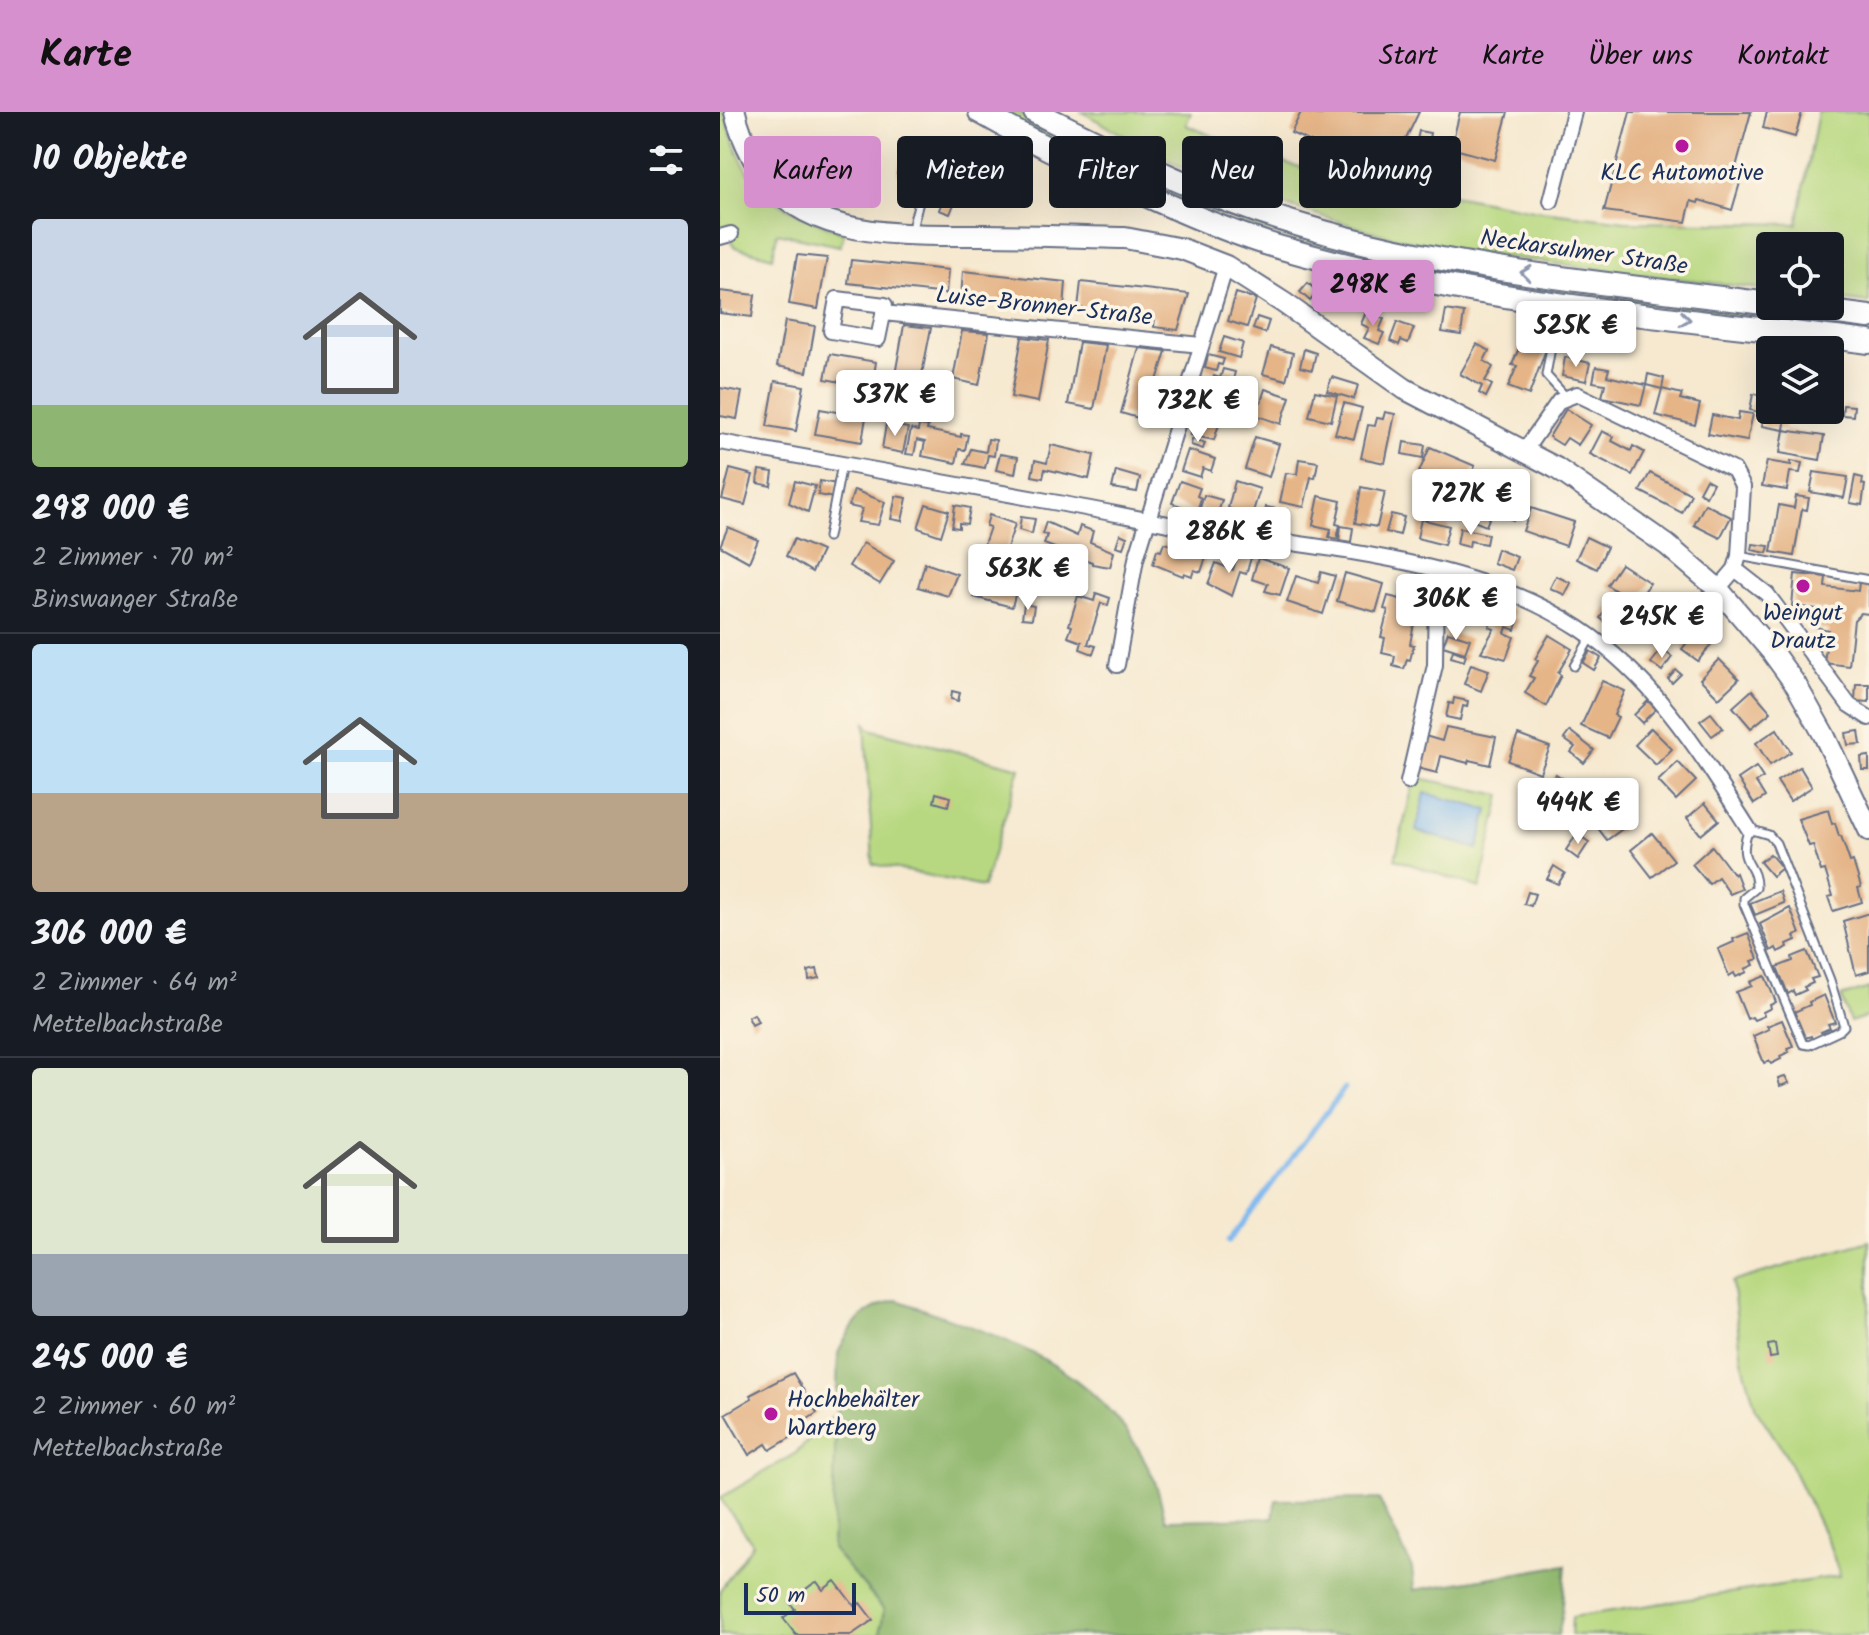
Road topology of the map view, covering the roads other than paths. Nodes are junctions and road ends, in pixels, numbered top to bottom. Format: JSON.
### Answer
{"nodes":[{"id":1,"x":735,"y":112,"type":"edge"},
{"id":2,"x":750,"y":112,"type":"edge"},
{"id":3,"x":980,"y":112,"type":"edge"},
{"id":4,"x":1035,"y":112,"type":"edge"},
{"id":5,"x":1574,"y":112,"type":"edge"},
{"id":6,"x":751,"y":136,"type":"edge"},
{"id":7,"x":744,"y":140,"type":"edge"},
{"id":8,"x":1551,"y":201,"type":"dead end"},
{"id":9,"x":801,"y":208,"type":"edge"},
{"id":10,"x":918,"y":208,"type":"edge"},
{"id":11,"x":911,"y":234,"type":"junction"},
{"id":12,"x":1226,"y":266,"type":"junction"},
{"id":13,"x":1756,"y":302,"type":"edge"},
{"id":14,"x":883,"y":313,"type":"dead end"},
{"id":15,"x":1844,"y":314,"type":"edge"},
{"id":16,"x":1869,"y":317,"type":"edge"},
{"id":17,"x":1528,"y":328,"type":"dead end"},
{"id":18,"x":1869,"y":342,"type":"edge"},
{"id":19,"x":1201,"y":345,"type":"junction"},
{"id":20,"x":1566,"y":397,"type":"junction"},
{"id":21,"x":720,"y":442,"type":"edge"},
{"id":22,"x":1525,"y":450,"type":"junction"},
{"id":23,"x":842,"y":464,"type":"junction"},
{"id":24,"x":1147,"y":519,"type":"junction"},
{"id":25,"x":828,"y":537,"type":"dead end"},
{"id":26,"x":1737,"y":562,"type":"junction"},
{"id":27,"x":1436,"y":570,"type":"junction"},
{"id":28,"x":1869,"y":580,"type":"edge"},
{"id":29,"x":1718,"y":589,"type":"junction"},
{"id":30,"x":1591,"y":637,"type":"junction"},
{"id":31,"x":1117,"y":665,"type":"dead end"},
{"id":32,"x":1574,"y":666,"type":"dead end"},
{"id":33,"x":1869,"y":718,"type":"edge"},
{"id":34,"x":1408,"y":782,"type":"dead end"},
{"id":35,"x":1749,"y":829,"type":"junction"},
{"id":36,"x":1869,"y":830,"type":"edge"}],
"edges":[{"from":1,"to":7,"type":"main road"},
{"from":2,"to":6,"type":"main road"},
{"from":3,"to":18,"type":"main road","one_way":true},
{"from":13,"to":4,"type":"main road","name":"Neckarsulmer Straße","one_way":true},
{"from":5,"to":8,"type":"street"},
{"from":9,"to":11,"type":"main road"},
{"from":10,"to":11,"type":"lane"},
{"from":11,"to":12,"type":"main road"},
{"from":12,"to":19,"type":"street"},
{"from":12,"to":22,"type":"main road"},
{"from":14,"to":19,"type":"street","name":"Luise-Bronner-Straße"},
{"from":15,"to":16,"type":"main road"},
{"from":17,"to":20,"type":"lane"},
{"from":19,"to":24,"type":"street"},
{"from":20,"to":22,"type":"street"},
{"from":20,"to":26,"type":"street"},
{"from":21,"to":23,"type":"street"},
{"from":22,"to":29,"type":"main road"},
{"from":23,"to":24,"type":"street"},
{"from":23,"to":25,"type":"lane"},
{"from":24,"to":27,"type":"street"},
{"from":24,"to":31,"type":"street"},
{"from":26,"to":28,"type":"lane"},
{"from":26,"to":29,"type":"street"},
{"from":26,"to":33,"type":"street"},
{"from":27,"to":30,"type":"street"},
{"from":27,"to":34,"type":"street"},
{"from":29,"to":36,"type":"main road"},
{"from":30,"to":32,"type":"lane"},
{"from":30,"to":35,"type":"street"},
{"from":35,"to":35,"type":"lane"}]}
